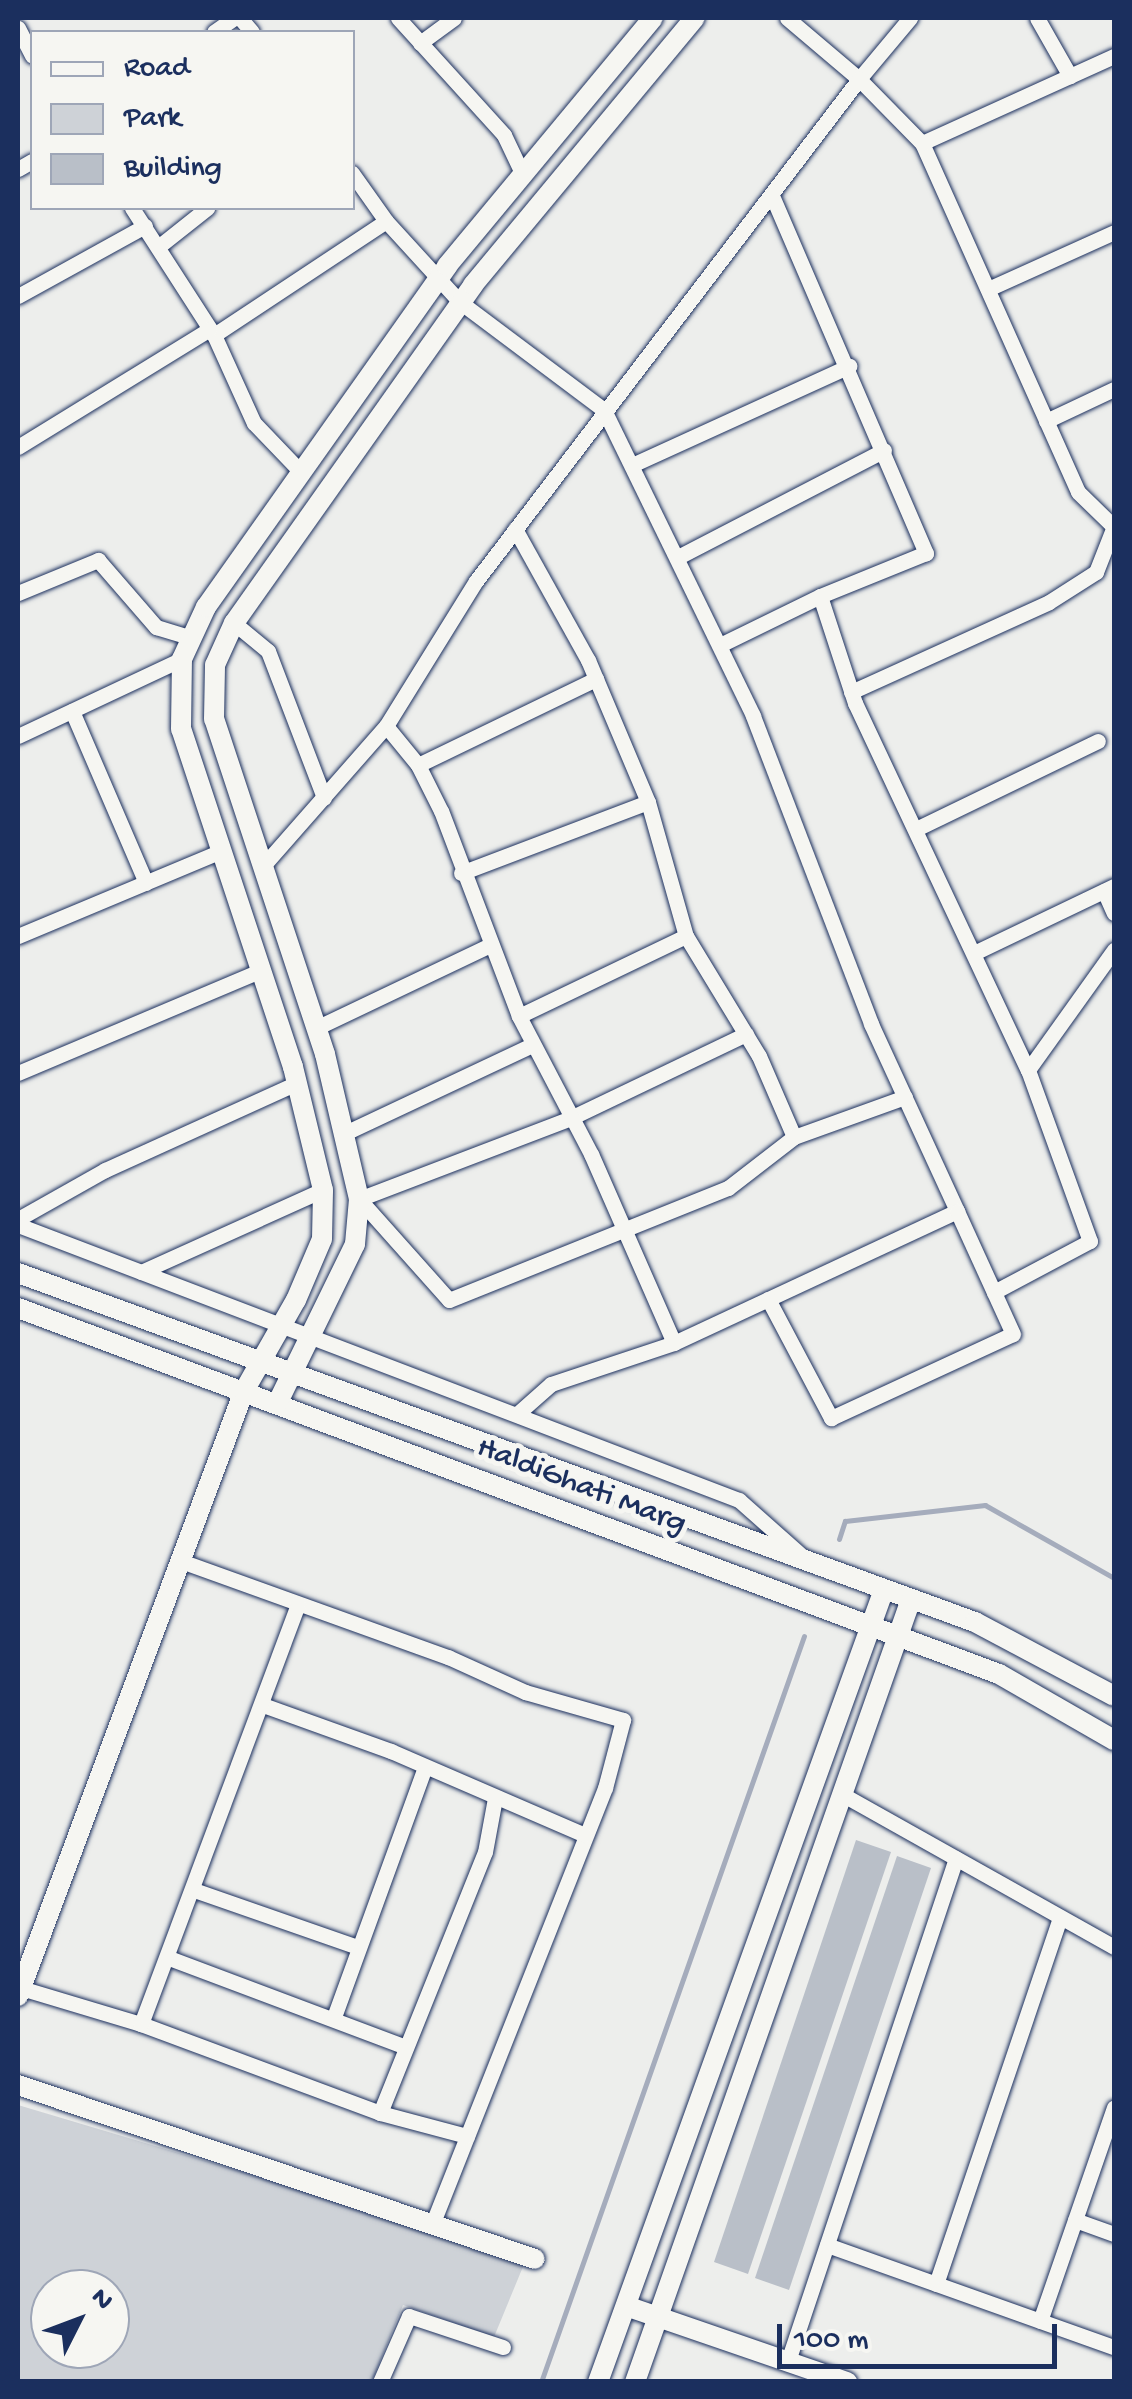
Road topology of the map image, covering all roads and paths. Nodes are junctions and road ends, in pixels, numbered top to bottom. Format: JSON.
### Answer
{"nodes":[{"id":1,"x":31,"y":18,"type":"edge"},
{"id":2,"x":398,"y":18,"type":"edge"},
{"id":3,"x":454,"y":18,"type":"edge"},
{"id":4,"x":653,"y":18,"type":"edge"},
{"id":5,"x":694,"y":18,"type":"edge"},
{"id":6,"x":787,"y":18,"type":"edge"},
{"id":7,"x":910,"y":18,"type":"edge"},
{"id":8,"x":1037,"y":18,"type":"edge"},
{"id":9,"x":18,"y":28,"type":"edge"},
{"id":10,"x":420,"y":43,"type":"junction"},
{"id":11,"x":26,"y":51,"type":"edge"},
{"id":12,"x":1114,"y":56,"type":"edge"},
{"id":13,"x":1070,"y":76,"type":"junction"},
{"id":14,"x":860,"y":79,"type":"junction"},
{"id":15,"x":922,"y":143,"type":"junction"},
{"id":16,"x":523,"y":175,"type":"junction"},
{"id":17,"x":355,"y":177,"type":"edge"},
{"id":18,"x":773,"y":198,"type":"junction"},
{"id":19,"x":133,"y":210,"type":"edge"},
{"id":20,"x":204,"y":210,"type":"edge"},
{"id":21,"x":386,"y":221,"type":"junction"},
{"id":22,"x":145,"y":226,"type":"junction"},
{"id":23,"x":1114,"y":232,"type":"edge"},
{"id":24,"x":158,"y":247,"type":"junction"},
{"id":25,"x":437,"y":280,"type":"junction"},
{"id":26,"x":988,"y":289,"type":"junction"},
{"id":27,"x":18,"y":296,"type":"edge"},
{"id":28,"x":460,"y":302,"type":"junction"},
{"id":29,"x":212,"y":332,"type":"junction"},
{"id":30,"x":850,"y":366,"type":"junction"},
{"id":31,"x":1114,"y":388,"type":"edge"},
{"id":32,"x":604,"y":410,"type":"junction"},
{"id":33,"x":1046,"y":421,"type":"junction"},
{"id":34,"x":18,"y":447,"type":"edge"},
{"id":35,"x":884,"y":450,"type":"junction"},
{"id":36,"x":632,"y":465,"type":"junction"},
{"id":37,"x":300,"y":472,"type":"junction"},
{"id":38,"x":1114,"y":527,"type":"edge"},
{"id":39,"x":515,"y":529,"type":"junction"},
{"id":40,"x":678,"y":556,"type":"junction"},
{"id":41,"x":18,"y":594,"type":"edge"},
{"id":42,"x":820,"y":596,"type":"junction"},
{"id":43,"x":234,"y":622,"type":"junction"},
{"id":44,"x":190,"y":637,"type":"junction"},
{"id":45,"x":720,"y":645,"type":"junction"},
{"id":46,"x":182,"y":660,"type":"junction"},
{"id":47,"x":596,"y":680,"type":"junction"},
{"id":48,"x":852,"y":692,"type":"junction"},
{"id":49,"x":72,"y":710,"type":"junction"},
{"id":50,"x":386,"y":726,"type":"junction"},
{"id":51,"x":18,"y":736,"type":"edge"},
{"id":52,"x":1098,"y":741,"type":"dead end"},
{"id":53,"x":418,"y":765,"type":"junction"},
{"id":54,"x":324,"y":798,"type":"junction"},
{"id":55,"x":648,"y":802,"type":"junction"},
{"id":56,"x":916,"y":829,"type":"junction"},
{"id":57,"x":219,"y":852,"type":"junction"},
{"id":58,"x":262,"y":867,"type":"junction"},
{"id":59,"x":461,"y":873,"type":"junction"},
{"id":60,"x":146,"y":883,"type":"junction"},
{"id":61,"x":1109,"y":889,"type":"edge"},
{"id":62,"x":1114,"y":914,"type":"edge"},
{"id":63,"x":18,"y":936,"type":"edge"},
{"id":64,"x":686,"y":936,"type":"junction"},
{"id":65,"x":490,"y":944,"type":"junction"},
{"id":66,"x":1114,"y":950,"type":"edge"},
{"id":67,"x":974,"y":953,"type":"junction"},
{"id":68,"x":260,"y":970,"type":"junction"},
{"id":69,"x":519,"y":1016,"type":"junction"},
{"id":70,"x":316,"y":1028,"type":"junction"},
{"id":71,"x":746,"y":1034,"type":"junction"},
{"id":72,"x":532,"y":1045,"type":"junction"},
{"id":73,"x":1028,"y":1070,"type":"junction"},
{"id":74,"x":18,"y":1073,"type":"edge"},
{"id":75,"x":297,"y":1083,"type":"junction"},
{"id":76,"x":905,"y":1097,"type":"junction"},
{"id":77,"x":572,"y":1118,"type":"junction"},
{"id":78,"x":346,"y":1133,"type":"junction"},
{"id":79,"x":794,"y":1137,"type":"junction"},
{"id":80,"x":323,"y":1190,"type":"junction"},
{"id":81,"x":359,"y":1199,"type":"junction"},
{"id":82,"x":958,"y":1211,"type":"junction"},
{"id":83,"x":18,"y":1222,"type":"edge"},
{"id":84,"x":622,"y":1226,"type":"junction"},
{"id":85,"x":141,"y":1272,"type":"junction"},
{"id":86,"x":18,"y":1274,"type":"edge"},
{"id":87,"x":994,"y":1292,"type":"junction"},
{"id":88,"x":768,"y":1299,"type":"junction"},
{"id":89,"x":18,"y":1308,"type":"edge"},
{"id":90,"x":282,"y":1325,"type":"junction"},
{"id":91,"x":312,"y":1336,"type":"junction"},
{"id":92,"x":674,"y":1343,"type":"junction"},
{"id":93,"x":258,"y":1364,"type":"junction"},
{"id":94,"x":289,"y":1376,"type":"junction"},
{"id":95,"x":244,"y":1391,"type":"junction"},
{"id":96,"x":277,"y":1404,"type":"junction"},
{"id":97,"x":518,"y":1414,"type":"junction"},
{"id":98,"x":180,"y":1561,"type":"junction"},
{"id":99,"x":814,"y":1566,"type":"junction"},
{"id":100,"x":883,"y":1592,"type":"junction"},
{"id":101,"x":910,"y":1602,"type":"junction"},
{"id":102,"x":298,"y":1604,"type":"junction"},
{"id":103,"x":870,"y":1626,"type":"junction"},
{"id":104,"x":902,"y":1637,"type":"junction"},
{"id":105,"x":1114,"y":1696,"type":"edge"},
{"id":106,"x":263,"y":1705,"type":"junction"},
{"id":107,"x":1114,"y":1740,"type":"edge"},
{"id":108,"x":426,"y":1767,"type":"junction"},
{"id":109,"x":845,"y":1796,"type":"junction"},
{"id":110,"x":495,"y":1798,"type":"junction"},
{"id":111,"x":585,"y":1835,"type":"junction"},
{"id":112,"x":956,"y":1858,"type":"junction"},
{"id":113,"x":194,"y":1890,"type":"junction"},
{"id":114,"x":1060,"y":1917,"type":"junction"},
{"id":115,"x":358,"y":1947,"type":"junction"},
{"id":116,"x":1114,"y":1947,"type":"edge"},
{"id":117,"x":169,"y":1958,"type":"junction"},
{"id":118,"x":19,"y":1992,"type":"edge"},
{"id":119,"x":334,"y":2017,"type":"junction"},
{"id":120,"x":141,"y":2024,"type":"junction"},
{"id":121,"x":406,"y":2046,"type":"junction"},
{"id":122,"x":18,"y":2085,"type":"edge"},
{"id":123,"x":1114,"y":2107,"type":"edge"},
{"id":124,"x":380,"y":2113,"type":"junction"},
{"id":125,"x":468,"y":2136,"type":"junction"},
{"id":126,"x":1075,"y":2220,"type":"junction"},
{"id":127,"x":432,"y":2225,"type":"junction"},
{"id":128,"x":1114,"y":2234,"type":"edge"},
{"id":129,"x":827,"y":2245,"type":"junction"},
{"id":130,"x":535,"y":2259,"type":"dead end"},
{"id":131,"x":936,"y":2284,"type":"junction"},
{"id":132,"x":626,"y":2306,"type":"junction"},
{"id":133,"x":659,"y":2315,"type":"junction"},
{"id":134,"x":1040,"y":2320,"type":"junction"},
{"id":135,"x":503,"y":2347,"type":"dead end"},
{"id":136,"x":1114,"y":2347,"type":"edge"},
{"id":137,"x":788,"y":2361,"type":"junction"},
{"id":138,"x":380,"y":2382,"type":"edge"},
{"id":139,"x":598,"y":2382,"type":"edge"},
{"id":140,"x":636,"y":2382,"type":"edge"},
{"id":141,"x":847,"y":2382,"type":"edge"}],
"edges":[{"from":1,"to":9,"type":"street"},
{"from":2,"to":10,"type":"street"},
{"from":3,"to":10,"type":"street"},
{"from":4,"to":16,"type":"street"},
{"from":5,"to":28,"type":"street"},
{"from":6,"to":14,"type":"street"},
{"from":7,"to":14,"type":"street"},
{"from":8,"to":13,"type":"street"},
{"from":9,"to":11,"type":"street"},
{"from":10,"to":16,"type":"street"},
{"from":12,"to":13,"type":"street"},
{"from":13,"to":15,"type":"street"},
{"from":14,"to":15,"type":"street"},
{"from":14,"to":18,"type":"street"},
{"from":15,"to":26,"type":"street"},
{"from":16,"to":25,"type":"street"},
{"from":17,"to":21,"type":"street"},
{"from":18,"to":30,"type":"street"},
{"from":18,"to":32,"type":"street"},
{"from":19,"to":22,"type":"street"},
{"from":20,"to":24,"type":"street"},
{"from":21,"to":25,"type":"street"},
{"from":21,"to":29,"type":"street"},
{"from":22,"to":24,"type":"street"},
{"from":22,"to":27,"type":"street"},
{"from":23,"to":26,"type":"street"},
{"from":24,"to":29,"type":"street"},
{"from":25,"to":28,"type":"street"},
{"from":25,"to":37,"type":"street"},
{"from":26,"to":33,"type":"street"},
{"from":28,"to":32,"type":"street"},
{"from":28,"to":43,"type":"street"},
{"from":29,"to":34,"type":"street"},
{"from":29,"to":37,"type":"street"},
{"from":30,"to":35,"type":"street"},
{"from":30,"to":36,"type":"street"},
{"from":31,"to":33,"type":"street"},
{"from":32,"to":36,"type":"street"},
{"from":32,"to":39,"type":"street"},
{"from":33,"to":38,"type":"street"},
{"from":35,"to":40,"type":"street"},
{"from":35,"to":42,"type":"street"},
{"from":36,"to":40,"type":"street"},
{"from":37,"to":44,"type":"street"},
{"from":38,"to":48,"type":"street"},
{"from":39,"to":47,"type":"street"},
{"from":39,"to":50,"type":"street"},
{"from":40,"to":45,"type":"street"},
{"from":41,"to":44,"type":"street"},
{"from":42,"to":45,"type":"street"},
{"from":42,"to":48,"type":"street"},
{"from":43,"to":54,"type":"street"},
{"from":43,"to":58,"type":"street"},
{"from":44,"to":46,"type":"street"},
{"from":45,"to":76,"type":"street"},
{"from":46,"to":49,"type":"street"},
{"from":46,"to":57,"type":"street"},
{"from":47,"to":53,"type":"street"},
{"from":47,"to":55,"type":"street"},
{"from":48,"to":56,"type":"street"},
{"from":49,"to":51,"type":"street"},
{"from":49,"to":60,"type":"street"},
{"from":50,"to":53,"type":"street"},
{"from":50,"to":54,"type":"street"},
{"from":52,"to":56,"type":"street"},
{"from":53,"to":59,"type":"street"},
{"from":54,"to":58,"type":"street"},
{"from":55,"to":59,"type":"street"},
{"from":55,"to":64,"type":"street"},
{"from":56,"to":67,"type":"street"},
{"from":57,"to":60,"type":"street"},
{"from":57,"to":68,"type":"street"},
{"from":58,"to":70,"type":"street"},
{"from":59,"to":65,"type":"street"},
{"from":60,"to":63,"type":"street"},
{"from":61,"to":62,"type":"street"},
{"from":61,"to":67,"type":"street"},
{"from":64,"to":69,"type":"street"},
{"from":64,"to":71,"type":"street"},
{"from":65,"to":69,"type":"street"},
{"from":65,"to":70,"type":"street"},
{"from":66,"to":73,"type":"street"},
{"from":67,"to":73,"type":"street"},
{"from":68,"to":74,"type":"street"},
{"from":68,"to":75,"type":"street"},
{"from":69,"to":72,"type":"street"},
{"from":70,"to":78,"type":"street"},
{"from":71,"to":77,"type":"street"},
{"from":71,"to":79,"type":"street"},
{"from":72,"to":77,"type":"street"},
{"from":72,"to":78,"type":"street"},
{"from":73,"to":87,"type":"street"},
{"from":75,"to":80,"type":"street"},
{"from":75,"to":83,"type":"street"},
{"from":76,"to":79,"type":"street"},
{"from":76,"to":82,"type":"street"},
{"from":77,"to":81,"type":"street"},
{"from":77,"to":84,"type":"street"},
{"from":78,"to":81,"type":"street"},
{"from":79,"to":84,"type":"street"},
{"from":80,"to":85,"type":"street"},
{"from":80,"to":90,"type":"street"},
{"from":81,"to":84,"type":"street"},
{"from":81,"to":91,"type":"street"},
{"from":82,"to":87,"type":"street"},
{"from":82,"to":88,"type":"street"},
{"from":83,"to":85,"type":"street"},
{"from":84,"to":92,"type":"street"},
{"from":85,"to":90,"type":"street"},
{"from":86,"to":93,"type":"street","name":"HaldiGhati Marg"},
{"from":87,"to":88,"type":"street"},
{"from":88,"to":92,"type":"street"},
{"from":89,"to":95,"type":"street","name":"HaldiGhati Marg"},
{"from":90,"to":91,"type":"street"},
{"from":90,"to":93,"type":"street"},
{"from":91,"to":94,"type":"street"},
{"from":91,"to":97,"type":"street"},
{"from":92,"to":97,"type":"street"},
{"from":93,"to":94,"type":"street","name":"HaldiGhati Marg"},
{"from":93,"to":95,"type":"street"},
{"from":94,"to":96,"type":"street"},
{"from":94,"to":99,"type":"street","name":"HaldiGhati Marg"},
{"from":95,"to":96,"type":"street","name":"HaldiGhati Marg"},
{"from":95,"to":98,"type":"street"},
{"from":96,"to":103,"type":"street","name":"HaldiGhati Marg"},
{"from":97,"to":99,"type":"street"},
{"from":98,"to":102,"type":"street"},
{"from":98,"to":118,"type":"street"},
{"from":99,"to":100,"type":"street","name":"HaldiGhati Marg"},
{"from":100,"to":101,"type":"street","name":"HaldiGhati Marg"},
{"from":100,"to":103,"type":"street"},
{"from":101,"to":104,"type":"street"},
{"from":101,"to":105,"type":"street","name":"HaldiGhati Marg"},
{"from":102,"to":106,"type":"street"},
{"from":102,"to":111,"type":"street"},
{"from":103,"to":104,"type":"street","name":"HaldiGhati Marg"},
{"from":103,"to":132,"type":"street"},
{"from":104,"to":107,"type":"street","name":"HaldiGhati Marg"},
{"from":104,"to":109,"type":"street"},
{"from":106,"to":108,"type":"street"},
{"from":106,"to":113,"type":"street"},
{"from":108,"to":110,"type":"street"},
{"from":108,"to":115,"type":"street"},
{"from":109,"to":112,"type":"street"},
{"from":109,"to":133,"type":"street"},
{"from":110,"to":111,"type":"street"},
{"from":110,"to":121,"type":"street"},
{"from":111,"to":125,"type":"street"},
{"from":112,"to":114,"type":"street"},
{"from":112,"to":129,"type":"street"},
{"from":113,"to":115,"type":"street"},
{"from":113,"to":117,"type":"street"},
{"from":114,"to":116,"type":"street"},
{"from":114,"to":131,"type":"street"},
{"from":115,"to":119,"type":"street"},
{"from":117,"to":119,"type":"street"},
{"from":117,"to":120,"type":"street"},
{"from":118,"to":120,"type":"street"},
{"from":119,"to":121,"type":"street"},
{"from":120,"to":124,"type":"street"},
{"from":121,"to":124,"type":"street"},
{"from":122,"to":127,"type":"street"},
{"from":123,"to":126,"type":"street"},
{"from":124,"to":125,"type":"street"},
{"from":125,"to":127,"type":"street"},
{"from":126,"to":128,"type":"street"},
{"from":126,"to":134,"type":"street"},
{"from":127,"to":130,"type":"street"},
{"from":129,"to":131,"type":"street"},
{"from":129,"to":137,"type":"street"},
{"from":131,"to":134,"type":"street"},
{"from":132,"to":133,"type":"street"},
{"from":132,"to":139,"type":"street"},
{"from":133,"to":137,"type":"street"},
{"from":133,"to":140,"type":"street"},
{"from":134,"to":136,"type":"street"},
{"from":135,"to":138,"type":"street"},
{"from":137,"to":141,"type":"street"}]}
